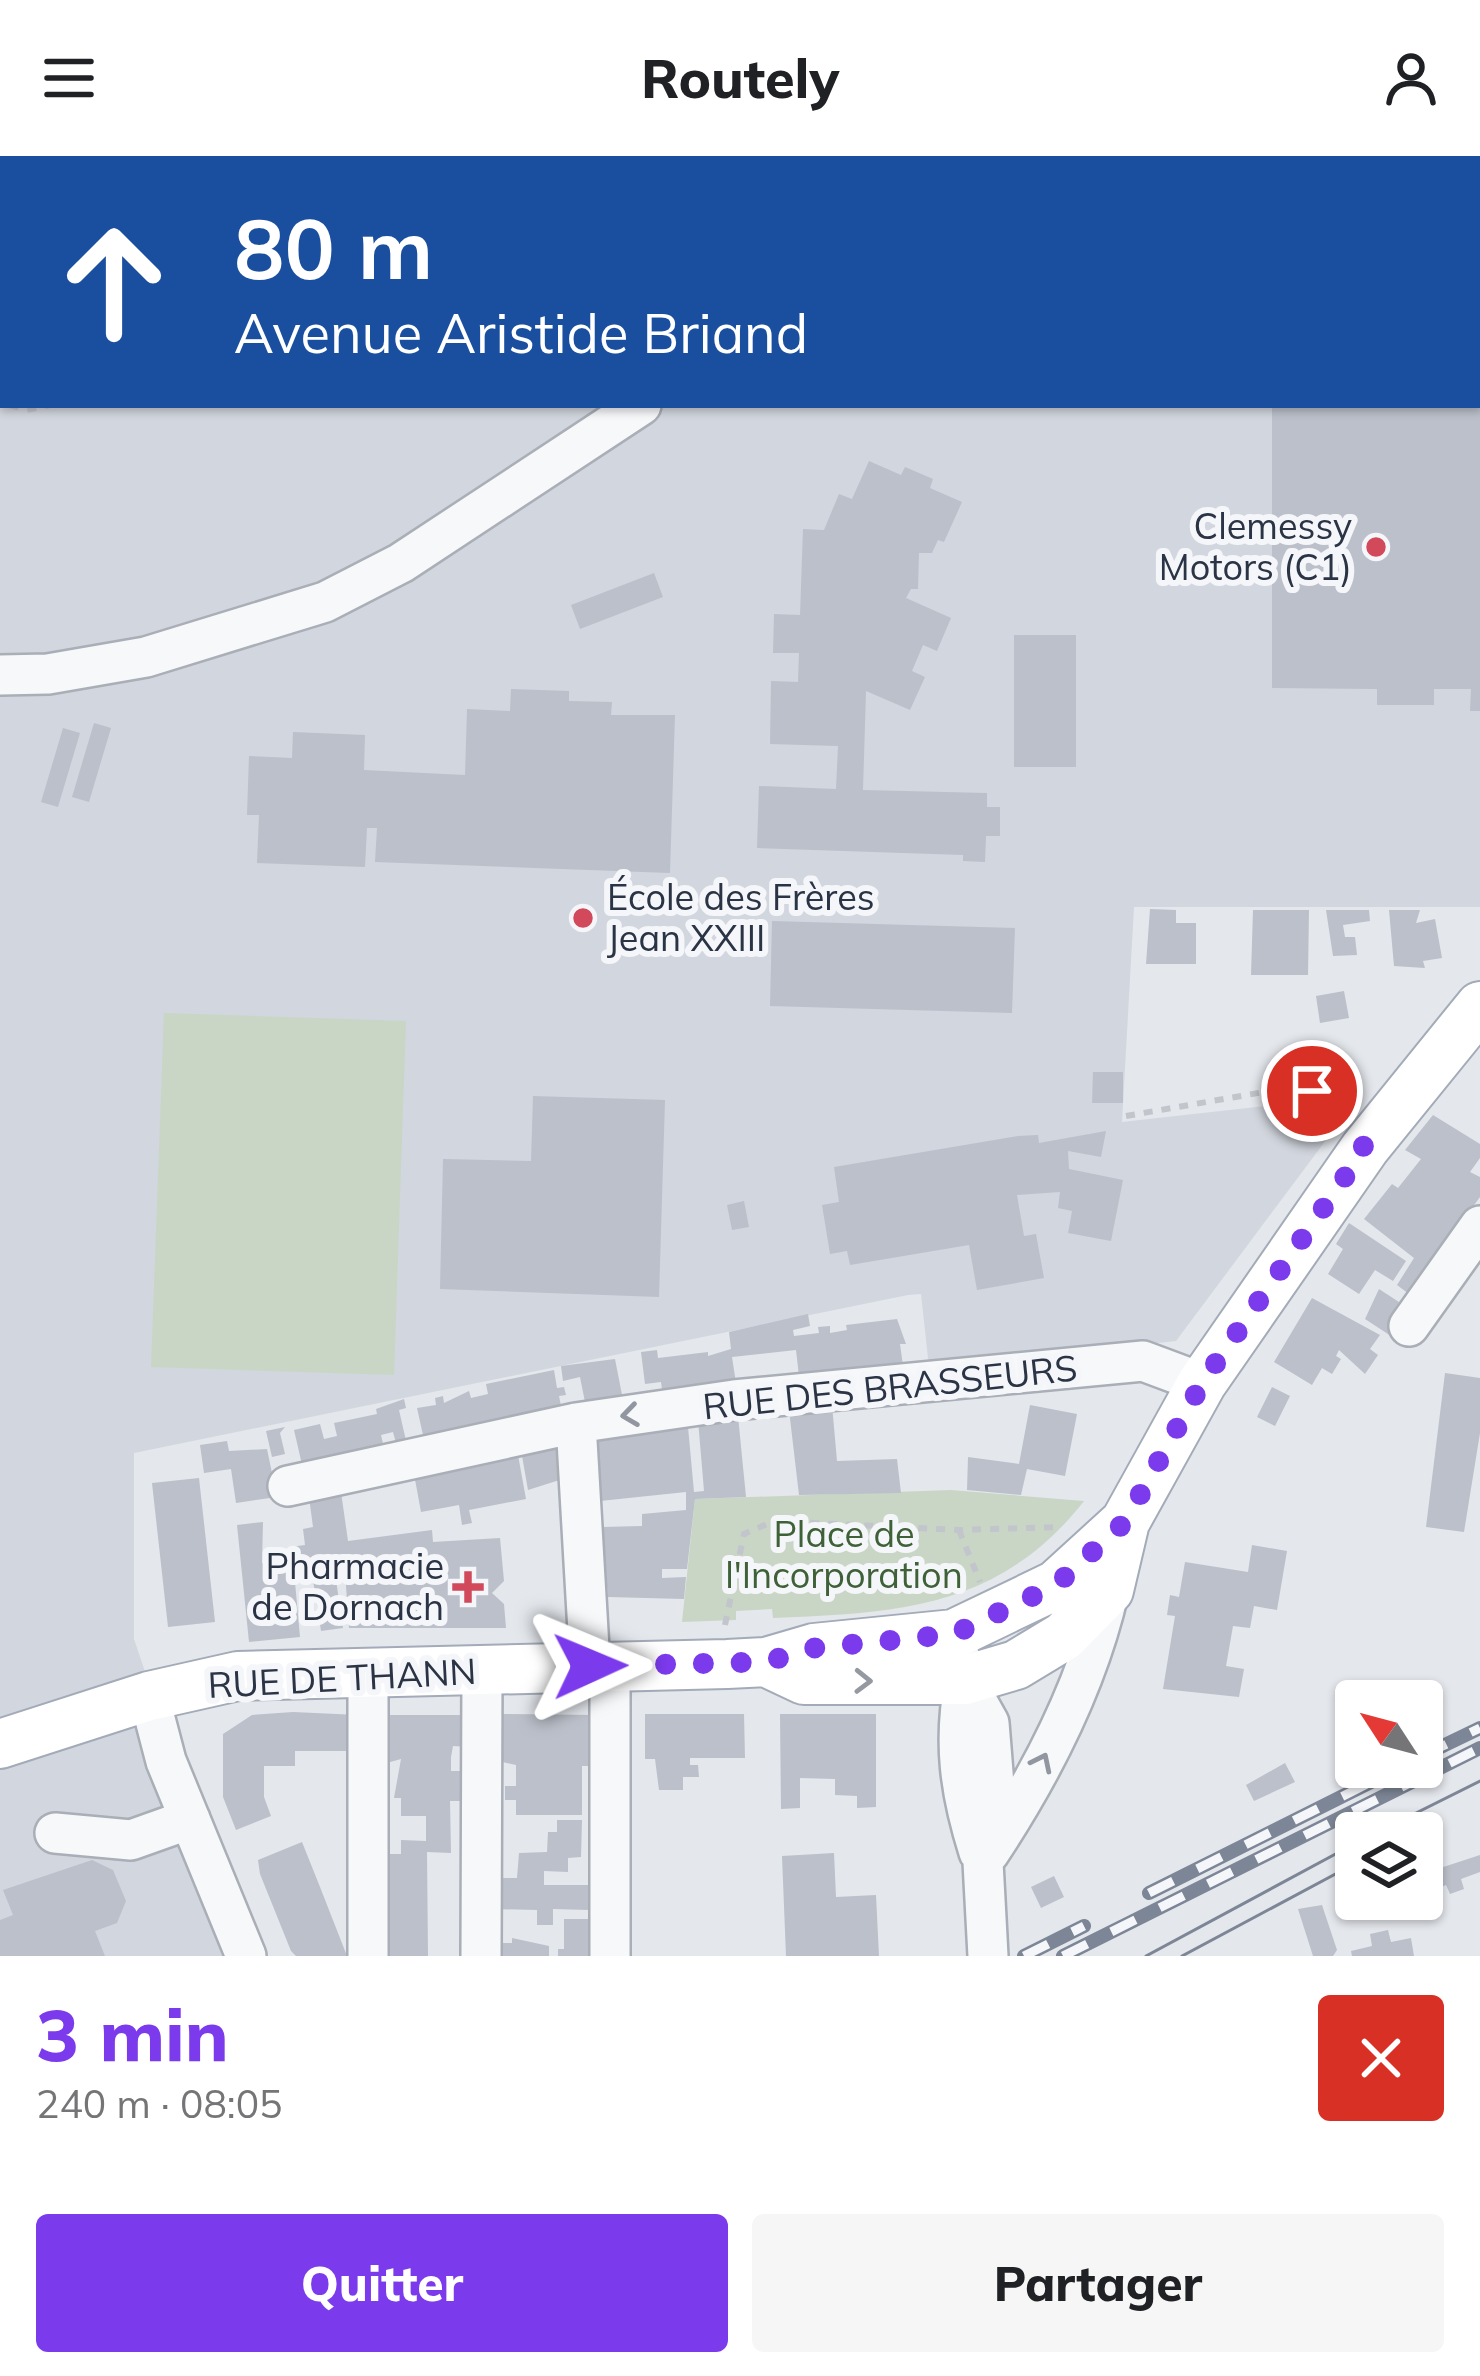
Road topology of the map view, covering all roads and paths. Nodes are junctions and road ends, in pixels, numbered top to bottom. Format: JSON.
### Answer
{"nodes":[{"id":1,"x":636,"y":408,"type":"edge"},
{"id":2,"x":0,"y":675,"type":"edge"},
{"id":3,"x":1470,"y":1036,"type":"edge"},
{"id":4,"x":1126,"y":1116,"type":"dead end"},
{"id":5,"x":1365,"y":1148,"type":"junction"},
{"id":6,"x":1480,"y":1226,"type":"edge"},
{"id":7,"x":1409,"y":1326,"type":"dead end"},
{"id":8,"x":1202,"y":1383,"type":"junction"},
{"id":9,"x":576,"y":1423,"type":"junction"},
{"id":10,"x":288,"y":1486,"type":"dead end"},
{"id":11,"x":1125,"y":1522,"type":"junction"},
{"id":12,"x":1062,"y":1527,"type":"dead end"},
{"id":13,"x":959,"y":1530,"type":"junction"},
{"id":14,"x":1109,"y":1590,"type":"junction"},
{"id":15,"x":971,"y":1644,"type":"junction"},
{"id":16,"x":746,"y":1663,"type":"junction"},
{"id":17,"x":600,"y":1666,"type":"junction"},
{"id":18,"x":482,"y":1671,"type":"junction"},
{"id":19,"x":368,"y":1675,"type":"junction"},
{"id":20,"x":148,"y":1696,"type":"junction"},
{"id":21,"x":0,"y":1744,"type":"edge"},
{"id":22,"x":190,"y":1819,"type":"junction"},
{"id":23,"x":55,"y":1833,"type":"dead end"},
{"id":24,"x":983,"y":1862,"type":"junction"},
{"id":25,"x":246,"y":1956,"type":"edge"},
{"id":26,"x":368,"y":1956,"type":"edge"},
{"id":27,"x":482,"y":1956,"type":"edge"},
{"id":28,"x":610,"y":1956,"type":"edge"},
{"id":29,"x":988,"y":1956,"type":"edge"}],
"edges":[{"from":1,"to":2,"type":"street"},
{"from":3,"to":5,"type":"main road"},
{"from":4,"to":5,"type":"path"},
{"from":5,"to":8,"type":"main road"},
{"from":6,"to":7,"type":"street"},
{"from":8,"to":9,"type":"street","name":"RUE DES BRASSEURS","one_way":true},
{"from":8,"to":11,"type":"main road"},
{"from":9,"to":10,"type":"street","name":"RUE DES BRASSEURS"},
{"from":9,"to":17,"type":"street"},
{"from":11,"to":14,"type":"main road"},
{"from":11,"to":15,"type":"main road"},
{"from":12,"to":13,"type":"path"},
{"from":13,"to":15,"type":"path"},
{"from":13,"to":16,"type":"path"},
{"from":14,"to":15,"type":"main road"},
{"from":24,"to":14,"type":"street","one_way":true},
{"from":15,"to":16,"type":"main road","name":"RUE DE THANN"},
{"from":15,"to":24,"type":"street"},
{"from":16,"to":17,"type":"main road","name":"RUE DE THANN"},
{"from":17,"to":18,"type":"main road","name":"RUE DE THANN"},
{"from":17,"to":28,"type":"street"},
{"from":18,"to":19,"type":"main road","name":"RUE DE THANN"},
{"from":18,"to":27,"type":"street"},
{"from":19,"to":20,"type":"main road","name":"RUE DE THANN"},
{"from":19,"to":26,"type":"street"},
{"from":20,"to":21,"type":"main road","name":"RUE DE THANN"},
{"from":20,"to":22,"type":"street"},
{"from":22,"to":23,"type":"street"},
{"from":22,"to":25,"type":"street"},
{"from":24,"to":29,"type":"street"}]}
